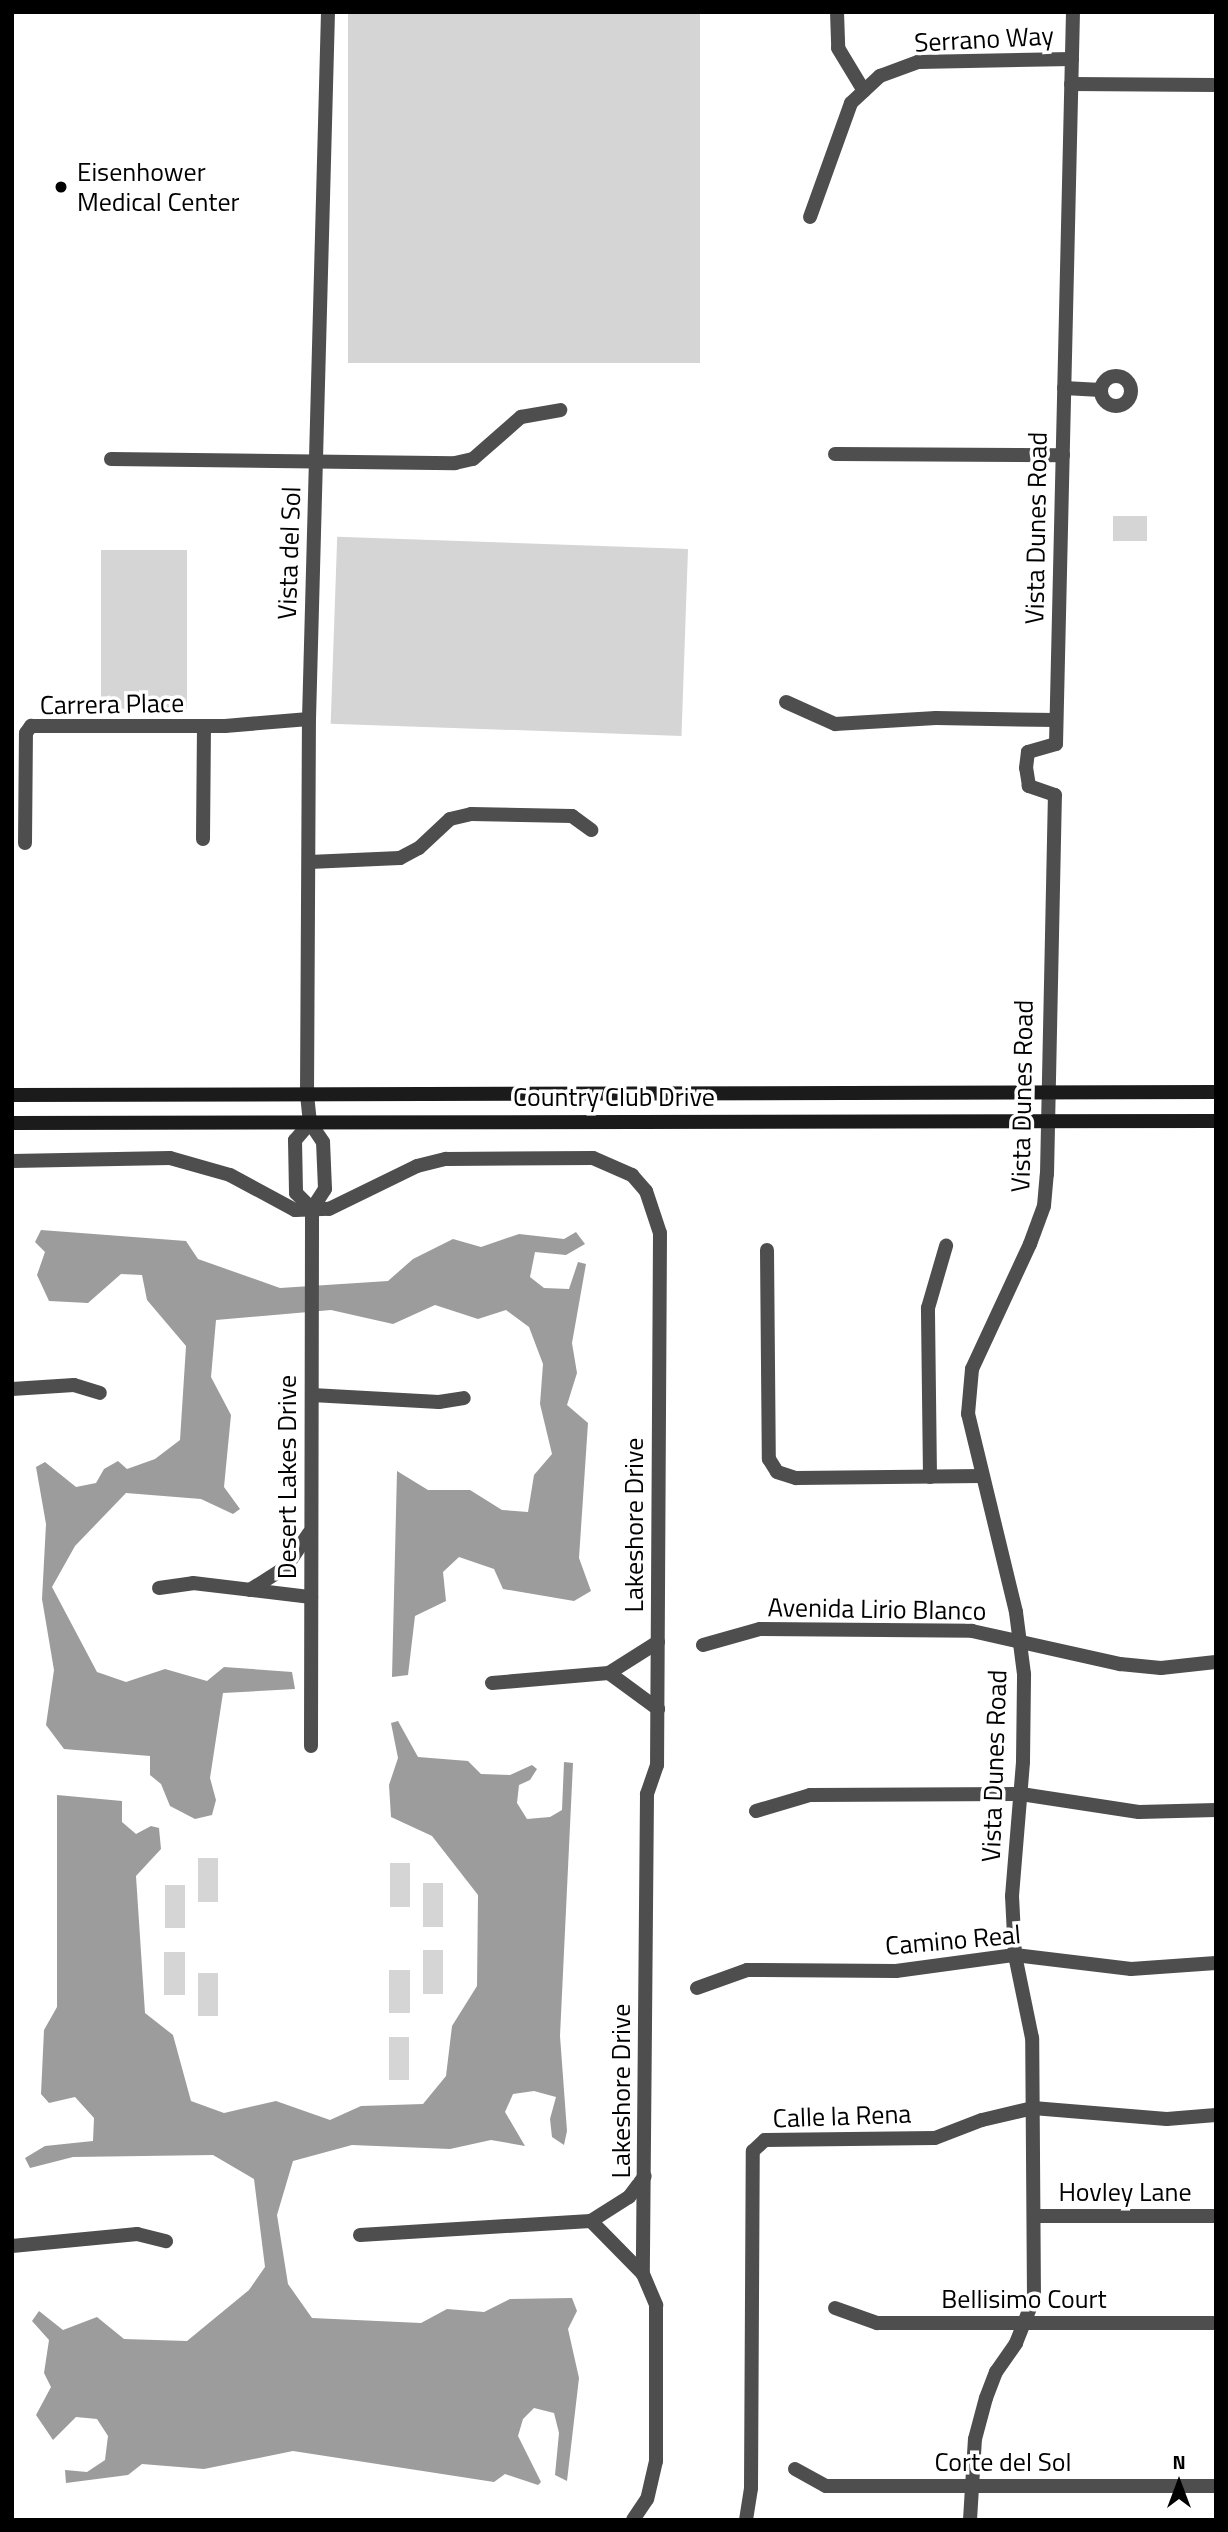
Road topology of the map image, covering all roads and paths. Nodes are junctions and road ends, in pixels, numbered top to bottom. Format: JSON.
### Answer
{"nodes":[{"id":1,"x":328,"y":12,"type":"edge"},
{"id":2,"x":837,"y":12,"type":"edge"},
{"id":3,"x":1073,"y":12,"type":"edge"},
{"id":4,"x":1072,"y":59,"type":"junction"},
{"id":5,"x":1071,"y":84,"type":"junction"},
{"id":6,"x":1216,"y":85,"type":"edge"},
{"id":7,"x":864,"y":91,"type":"junction"},
{"id":8,"x":810,"y":217,"type":"dead end"},
{"id":9,"x":1064,"y":388,"type":"junction"},
{"id":10,"x":1101,"y":390,"type":"dead end"},
{"id":11,"x":561,"y":410,"type":"dead end"},
{"id":12,"x":835,"y":453,"type":"dead end"},
{"id":13,"x":1063,"y":454,"type":"junction"},
{"id":14,"x":111,"y":459,"type":"dead end"},
{"id":15,"x":316,"y":460,"type":"junction"},
{"id":16,"x":786,"y":702,"type":"dead end"},
{"id":17,"x":309,"y":719,"type":"junction"},
{"id":18,"x":1056,"y":720,"type":"junction"},
{"id":19,"x":204,"y":726,"type":"junction"},
{"id":20,"x":591,"y":830,"type":"dead end"},
{"id":21,"x":203,"y":839,"type":"dead end"},
{"id":22,"x":25,"y":843,"type":"dead end"},
{"id":23,"x":309,"y":862,"type":"junction"},
{"id":24,"x":1216,"y":1092,"type":"edge"},
{"id":25,"x":12,"y":1095,"type":"edge"},
{"id":26,"x":307,"y":1095,"type":"junction"},
{"id":27,"x":1046,"y":1095,"type":"junction"},
{"id":28,"x":1045,"y":1119,"type":"junction"},
{"id":29,"x":1216,"y":1121,"type":"edge"},
{"id":30,"x":12,"y":1123,"type":"edge"},
{"id":31,"x":310,"y":1123,"type":"junction"},
{"id":32,"x":12,"y":1161,"type":"edge"},
{"id":33,"x":312,"y":1209,"type":"junction"},
{"id":34,"x":946,"y":1246,"type":"dead end"},
{"id":35,"x":767,"y":1250,"type":"dead end"},
{"id":36,"x":16,"y":1385,"type":"edge"},
{"id":37,"x":100,"y":1393,"type":"dead end"},
{"id":38,"x":312,"y":1395,"type":"junction"},
{"id":39,"x":464,"y":1398,"type":"dead end"},
{"id":40,"x":982,"y":1476,"type":"junction"},
{"id":41,"x":930,"y":1477,"type":"junction"},
{"id":42,"x":312,"y":1529,"type":"junction"},
{"id":43,"x":159,"y":1588,"type":"dead end"},
{"id":44,"x":250,"y":1590,"type":"junction"},
{"id":45,"x":311,"y":1597,"type":"junction"},
{"id":46,"x":1021,"y":1640,"type":"junction"},
{"id":47,"x":658,"y":1642,"type":"junction"},
{"id":48,"x":703,"y":1645,"type":"dead end"},
{"id":49,"x":1216,"y":1662,"type":"edge"},
{"id":50,"x":609,"y":1673,"type":"junction"},
{"id":51,"x":492,"y":1683,"type":"dead end"},
{"id":52,"x":658,"y":1709,"type":"junction"},
{"id":53,"x":311,"y":1746,"type":"dead end"},
{"id":54,"x":1021,"y":1794,"type":"junction"},
{"id":55,"x":1216,"y":1810,"type":"edge"},
{"id":56,"x":756,"y":1811,"type":"dead end"},
{"id":57,"x":1015,"y":1955,"type":"junction"},
{"id":58,"x":1216,"y":1963,"type":"edge"},
{"id":59,"x":697,"y":1988,"type":"dead end"},
{"id":60,"x":1033,"y":2108,"type":"junction"},
{"id":61,"x":1216,"y":2115,"type":"edge"},
{"id":62,"x":645,"y":2176,"type":"junction"},
{"id":63,"x":1034,"y":2216,"type":"junction"},
{"id":64,"x":1216,"y":2216,"type":"edge"},
{"id":65,"x":591,"y":2221,"type":"junction"},
{"id":66,"x":360,"y":2235,"type":"dead end"},
{"id":67,"x":166,"y":2241,"type":"dead end"},
{"id":68,"x":14,"y":2243,"type":"edge"},
{"id":69,"x":643,"y":2274,"type":"junction"},
{"id":70,"x":835,"y":2308,"type":"dead end"},
{"id":71,"x":1025,"y":2323,"type":"junction"},
{"id":72,"x":1216,"y":2323,"type":"edge"},
{"id":73,"x":795,"y":2469,"type":"dead end"},
{"id":74,"x":1216,"y":2486,"type":"edge"},
{"id":75,"x":970,"y":2487,"type":"junction"},
{"id":76,"x":633,"y":2520,"type":"edge"},
{"id":77,"x":746,"y":2520,"type":"edge"},
{"id":78,"x":970,"y":2520,"type":"edge"}],
"edges":[{"from":1,"to":15,"type":"street","name":"Vista del Sol"},
{"from":2,"to":7,"type":"street"},
{"from":3,"to":4,"type":"street","name":"Vista Dunes Road"},
{"from":4,"to":5,"type":"street","name":"Vista Dunes Road"},
{"from":4,"to":7,"type":"street","name":"Serrano Way"},
{"from":5,"to":6,"type":"street"},
{"from":5,"to":9,"type":"street","name":"Vista Dunes Road"},
{"from":7,"to":8,"type":"street","name":"Serrano Way"},
{"from":9,"to":10,"type":"street"},
{"from":9,"to":13,"type":"street","name":"Vista Dunes Road"},
{"from":11,"to":15,"type":"street"},
{"from":12,"to":13,"type":"street"},
{"from":13,"to":18,"type":"street","name":"Vista Dunes Road"},
{"from":14,"to":15,"type":"street"},
{"from":15,"to":17,"type":"street","name":"Vista del Sol"},
{"from":16,"to":18,"type":"street"},
{"from":17,"to":19,"type":"street","name":"Carrera Place"},
{"from":17,"to":23,"type":"street","name":"Vista del Sol"},
{"from":18,"to":27,"type":"street","name":"Vista Dunes Road"},
{"from":19,"to":21,"type":"street"},
{"from":19,"to":22,"type":"street","name":"Carrera Place"},
{"from":20,"to":23,"type":"street"},
{"from":23,"to":26,"type":"street","name":"Vista del Sol"},
{"from":24,"to":27,"type":"main road","name":"Country Club Drive"},
{"from":25,"to":26,"type":"main road","name":"Country Club Drive"},
{"from":26,"to":27,"type":"main road","name":"Country Club Drive"},
{"from":26,"to":31,"type":"street","name":"Desert Lakes Drive"},
{"from":27,"to":28,"type":"street","name":"Vista Dunes Road"},
{"from":28,"to":29,"type":"main road","name":"Country Club Drive"},
{"from":28,"to":31,"type":"main road","name":"Country Club Drive"},
{"from":28,"to":40,"type":"street","name":"Vista Dunes Road"},
{"from":30,"to":31,"type":"main road","name":"Country Club Drive"},
{"from":31,"to":33,"type":"street","name":"Desert Lakes Drive"},
{"from":31,"to":33,"type":"street","name":"Desert Lakes Drive"},
{"from":32,"to":33,"type":"street","name":"Lakeshore Drive"},
{"from":33,"to":38,"type":"street","name":"Desert Lakes Drive"},
{"from":33,"to":47,"type":"street","name":"Lakeshore Drive"},
{"from":34,"to":41,"type":"street"},
{"from":35,"to":41,"type":"street"},
{"from":36,"to":37,"type":"street"},
{"from":38,"to":39,"type":"street"},
{"from":38,"to":42,"type":"street","name":"Desert Lakes Drive"},
{"from":40,"to":41,"type":"street"},
{"from":40,"to":46,"type":"street","name":"Vista Dunes Road"},
{"from":42,"to":44,"type":"street"},
{"from":42,"to":45,"type":"street","name":"Desert Lakes Drive"},
{"from":43,"to":44,"type":"street"},
{"from":44,"to":45,"type":"street"},
{"from":45,"to":53,"type":"street","name":"Desert Lakes Drive"},
{"from":46,"to":48,"type":"street","name":"Avenida Lirio Blanco"},
{"from":46,"to":49,"type":"street","name":"Avenida Lirio Blanco"},
{"from":46,"to":54,"type":"street","name":"Vista Dunes Road"},
{"from":47,"to":50,"type":"street"},
{"from":47,"to":52,"type":"street","name":"Lakeshore Drive"},
{"from":50,"to":51,"type":"street"},
{"from":50,"to":52,"type":"street"},
{"from":52,"to":62,"type":"street","name":"Lakeshore Drive"},
{"from":54,"to":55,"type":"street"},
{"from":54,"to":56,"type":"street"},
{"from":54,"to":57,"type":"street","name":"Vista Dunes Road"},
{"from":57,"to":58,"type":"street","name":"Camino Real"},
{"from":57,"to":59,"type":"street","name":"Camino Real"},
{"from":57,"to":60,"type":"street","name":"Vista Dunes Road"},
{"from":60,"to":61,"type":"street","name":"Calle la Rena"},
{"from":60,"to":63,"type":"street","name":"Vista Dunes Road"},
{"from":60,"to":77,"type":"street","name":"Calle la Rena"},
{"from":62,"to":65,"type":"street"},
{"from":62,"to":69,"type":"street","name":"Lakeshore Drive"},
{"from":63,"to":64,"type":"street","name":"Hovley Lane"},
{"from":63,"to":71,"type":"street","name":"Vista Dunes Road"},
{"from":65,"to":66,"type":"street"},
{"from":65,"to":69,"type":"street"},
{"from":67,"to":68,"type":"street"},
{"from":69,"to":76,"type":"street","name":"Lakeshore Drive"},
{"from":70,"to":71,"type":"street","name":"Bellisimo Court"},
{"from":71,"to":72,"type":"street","name":"Bellisimo Court"},
{"from":71,"to":75,"type":"street","name":"Vista Dunes Road"},
{"from":73,"to":75,"type":"street","name":"Corte del Sol"},
{"from":74,"to":75,"type":"street","name":"Corte del Sol"},
{"from":75,"to":78,"type":"street","name":"Vista Dunes Road"}]}
